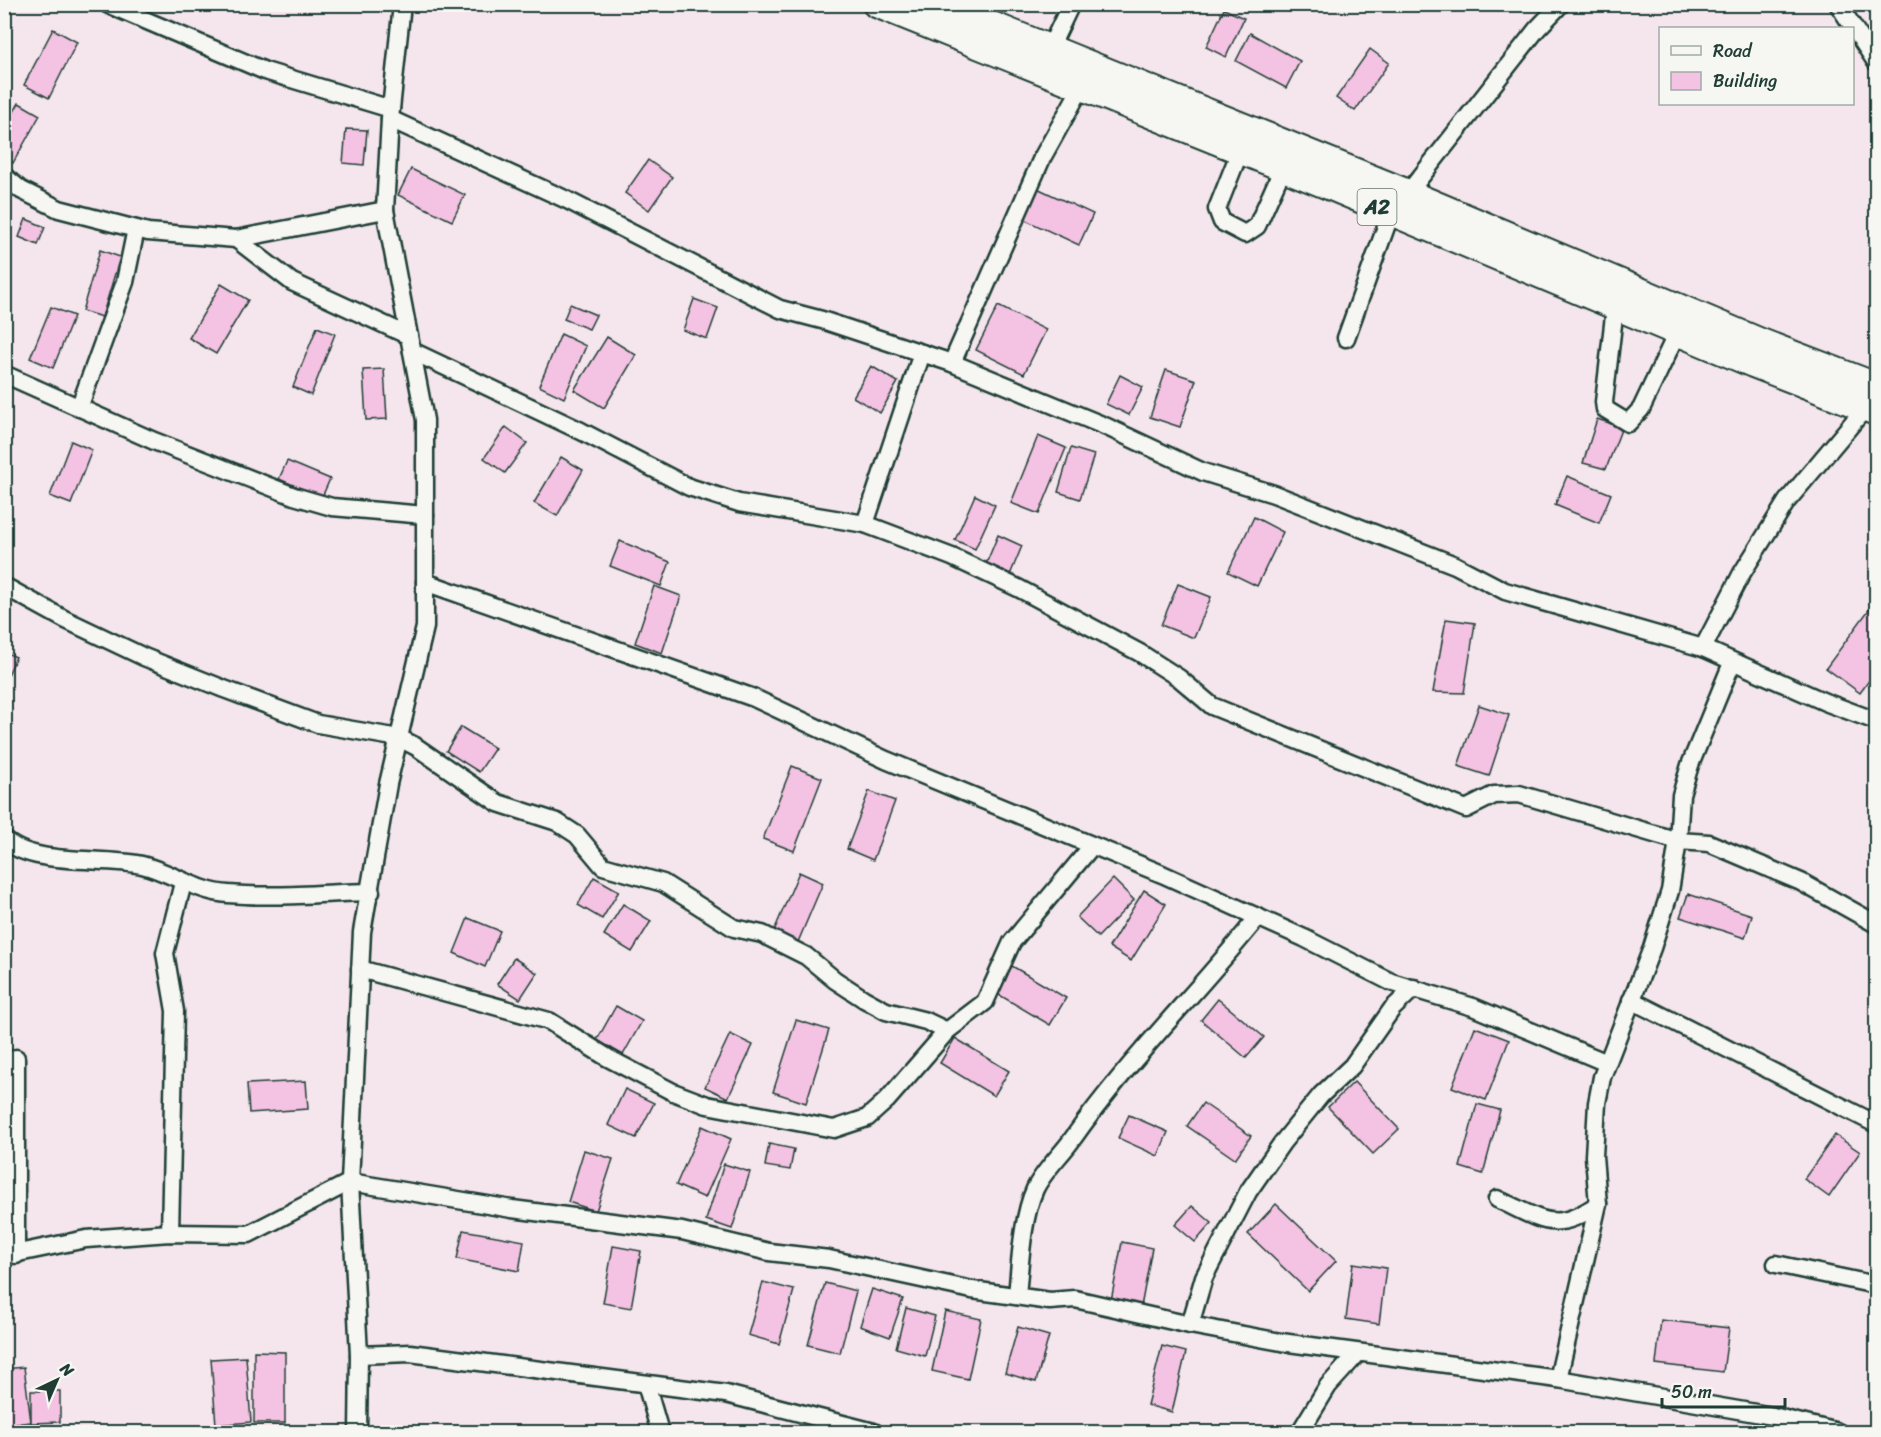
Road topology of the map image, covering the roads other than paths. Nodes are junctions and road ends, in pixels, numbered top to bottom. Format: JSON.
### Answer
{"nodes":[{"id":1,"x":107,"y":4,"type":"edge"},
{"id":2,"x":402,"y":4,"type":"edge"},
{"id":3,"x":876,"y":4,"type":"edge"},
{"id":4,"x":940,"y":4,"type":"edge"},
{"id":5,"x":1071,"y":4,"type":"edge"},
{"id":6,"x":1561,"y":4,"type":"edge"},
{"id":7,"x":1838,"y":4,"type":"edge"},
{"id":8,"x":1853,"y":27,"type":"edge"},
{"id":9,"x":1854,"y":28,"type":"edge"},
{"id":10,"x":1048,"y":50,"type":"junction"},
{"id":11,"x":1876,"y":62,"type":"edge"},
{"id":12,"x":1081,"y":88,"type":"junction"},
{"id":13,"x":390,"y":114,"type":"junction"},
{"id":14,"x":1240,"y":151,"type":"junction"},
{"id":15,"x":1283,"y":168,"type":"junction"},
{"id":16,"x":4,"y":176,"type":"edge"},
{"id":17,"x":1408,"y":193,"type":"junction"},
{"id":18,"x":384,"y":210,"type":"junction"},
{"id":19,"x":1391,"y":213,"type":"junction"},
{"id":20,"x":136,"y":229,"type":"junction"},
{"id":21,"x":236,"y":239,"type":"junction"},
{"id":22,"x":1615,"y":306,"type":"junction"},
{"id":23,"x":1677,"y":333,"type":"junction"},
{"id":24,"x":1346,"y":338,"type":"dead end"},
{"id":25,"x":410,"y":343,"type":"junction"},
{"id":26,"x":922,"y":353,"type":"junction"},
{"id":27,"x":952,"y":363,"type":"junction"},
{"id":28,"x":4,"y":374,"type":"edge"},
{"id":29,"x":1873,"y":402,"type":"edge"},
{"id":30,"x":79,"y":408,"type":"junction"},
{"id":31,"x":425,"y":514,"type":"junction"},
{"id":32,"x":865,"y":524,"type":"junction"},
{"id":33,"x":425,"y":582,"type":"junction"},
{"id":34,"x":4,"y":586,"type":"edge"},
{"id":35,"x":1703,"y":648,"type":"junction"},
{"id":36,"x":1732,"y":663,"type":"junction"},
{"id":37,"x":1876,"y":721,"type":"edge"},
{"id":38,"x":399,"y":738,"type":"junction"},
{"id":39,"x":4,"y":839,"type":"edge"},
{"id":40,"x":1678,"y":841,"type":"junction"},
{"id":41,"x":1092,"y":846,"type":"junction"},
{"id":42,"x":183,"y":883,"type":"junction"},
{"id":43,"x":371,"y":892,"type":"junction"},
{"id":44,"x":1258,"y":917,"type":"junction"},
{"id":45,"x":1876,"y":924,"type":"edge"},
{"id":46,"x":360,"y":969,"type":"junction"},
{"id":47,"x":1414,"y":988,"type":"junction"},
{"id":48,"x":1631,"y":1000,"type":"junction"},
{"id":49,"x":947,"y":1031,"type":"junction"},
{"id":50,"x":16,"y":1058,"type":"dead end"},
{"id":51,"x":1607,"y":1063,"type":"junction"},
{"id":52,"x":1876,"y":1124,"type":"edge"},
{"id":53,"x":350,"y":1182,"type":"junction"},
{"id":54,"x":1497,"y":1200,"type":"dead end"},
{"id":55,"x":1598,"y":1204,"type":"junction"},
{"id":56,"x":170,"y":1233,"type":"junction"},
{"id":57,"x":10,"y":1256,"type":"edge"},
{"id":58,"x":1776,"y":1264,"type":"dead end"},
{"id":59,"x":1876,"y":1286,"type":"edge"},
{"id":60,"x":1017,"y":1296,"type":"junction"},
{"id":61,"x":1190,"y":1325,"type":"junction"},
{"id":62,"x":1358,"y":1353,"type":"junction"},
{"id":63,"x":359,"y":1355,"type":"junction"},
{"id":64,"x":1558,"y":1379,"type":"junction"},
{"id":65,"x":646,"y":1383,"type":"junction"},
{"id":66,"x":358,"y":1432,"type":"edge"},
{"id":67,"x":660,"y":1432,"type":"edge"},
{"id":68,"x":874,"y":1432,"type":"edge"},
{"id":69,"x":1300,"y":1432,"type":"edge"},
{"id":70,"x":1838,"y":1432,"type":"edge"}],
"edges":[{"from":1,"to":13,"type":"street"},
{"from":2,"to":13,"type":"street"},
{"from":3,"to":12,"type":"highway","number":"A2"},
{"from":4,"to":10,"type":"highway","number":"A2"},
{"from":5,"to":10,"type":"street"},
{"from":6,"to":17,"type":"street"},
{"from":7,"to":8,"type":"street"},
{"from":9,"to":11,"type":"street"},
{"from":10,"to":17,"type":"highway","number":"A2"},
{"from":12,"to":14,"type":"highway","number":"A2"},
{"from":12,"to":27,"type":"street"},
{"from":13,"to":18,"type":"street"},
{"from":13,"to":26,"type":"street"},
{"from":14,"to":15,"type":"highway","number":"A2"},
{"from":14,"to":15,"type":"street"},
{"from":15,"to":19,"type":"highway","number":"A2"},
{"from":16,"to":20,"type":"street"},
{"from":17,"to":29,"type":"highway","number":"A2"},
{"from":18,"to":21,"type":"street"},
{"from":18,"to":25,"type":"street"},
{"from":19,"to":22,"type":"highway","number":"A2"},
{"from":19,"to":24,"type":"street"},
{"from":20,"to":21,"type":"street"},
{"from":20,"to":30,"type":"street"},
{"from":21,"to":25,"type":"street"},
{"from":22,"to":23,"type":"highway","number":"A2"},
{"from":22,"to":23,"type":"street"},
{"from":23,"to":29,"type":"highway","number":"A2"},
{"from":25,"to":31,"type":"street"},
{"from":25,"to":32,"type":"street"},
{"from":26,"to":27,"type":"street"},
{"from":26,"to":32,"type":"street"},
{"from":27,"to":35,"type":"street"},
{"from":28,"to":30,"type":"street"},
{"from":29,"to":35,"type":"street"},
{"from":30,"to":31,"type":"street"},
{"from":31,"to":33,"type":"street"},
{"from":32,"to":40,"type":"street"},
{"from":33,"to":38,"type":"street"},
{"from":33,"to":41,"type":"street"},
{"from":34,"to":38,"type":"street"},
{"from":35,"to":36,"type":"street"},
{"from":36,"to":37,"type":"street"},
{"from":36,"to":40,"type":"street"},
{"from":38,"to":43,"type":"street"},
{"from":38,"to":49,"type":"street"},
{"from":39,"to":42,"type":"street"},
{"from":40,"to":45,"type":"street"},
{"from":40,"to":48,"type":"street"},
{"from":41,"to":44,"type":"street"},
{"from":41,"to":49,"type":"street"},
{"from":42,"to":43,"type":"street"},
{"from":42,"to":56,"type":"street"},
{"from":43,"to":46,"type":"street"},
{"from":44,"to":47,"type":"street"},
{"from":44,"to":60,"type":"street"},
{"from":46,"to":49,"type":"street"},
{"from":46,"to":53,"type":"street"},
{"from":47,"to":51,"type":"street"},
{"from":47,"to":61,"type":"street"},
{"from":48,"to":51,"type":"street"},
{"from":48,"to":52,"type":"street"},
{"from":50,"to":57,"type":"street"},
{"from":51,"to":55,"type":"street"},
{"from":53,"to":56,"type":"street"},
{"from":53,"to":60,"type":"street"},
{"from":53,"to":63,"type":"street"},
{"from":54,"to":55,"type":"street"},
{"from":55,"to":64,"type":"street"},
{"from":56,"to":57,"type":"street"},
{"from":58,"to":59,"type":"street"},
{"from":60,"to":61,"type":"street"},
{"from":61,"to":62,"type":"street"},
{"from":62,"to":64,"type":"street"},
{"from":62,"to":69,"type":"street"},
{"from":63,"to":65,"type":"street"},
{"from":63,"to":66,"type":"street"},
{"from":64,"to":70,"type":"street"},
{"from":65,"to":67,"type":"street"},
{"from":65,"to":68,"type":"street"}]}
